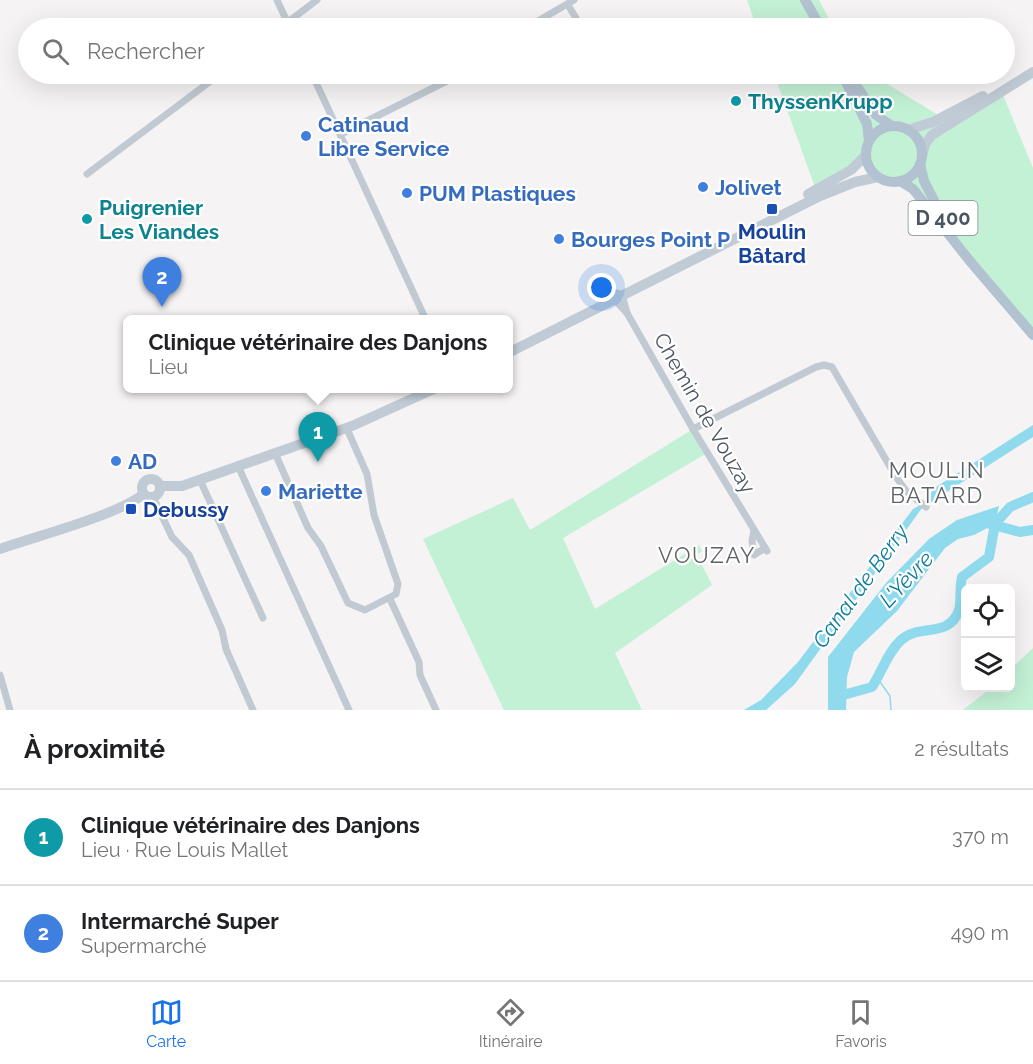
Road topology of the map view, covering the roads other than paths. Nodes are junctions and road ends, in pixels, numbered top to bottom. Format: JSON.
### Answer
{"nodes":[{"id":1,"x":277,"y":0,"type":"edge"},
{"id":2,"x":316,"y":0,"type":"edge"},
{"id":3,"x":806,"y":0,"type":"edge"},
{"id":4,"x":571,"y":2,"type":"edge"},
{"id":5,"x":286,"y":18,"type":"edge"},
{"id":6,"x":297,"y":18,"type":"edge"},
{"id":7,"x":543,"y":18,"type":"edge"},
{"id":8,"x":578,"y":18,"type":"edge"},
{"id":9,"x":815,"y":18,"type":"edge"},
{"id":10,"x":1033,"y":70,"type":"edge"},
{"id":11,"x":1015,"y":79,"type":"edge"},
{"id":12,"x":1015,"y":82,"type":"edge"},
{"id":13,"x":207,"y":84,"type":"edge"},
{"id":14,"x":317,"y":84,"type":"edge"},
{"id":15,"x":441,"y":84,"type":"edge"},
{"id":16,"x":847,"y":84,"type":"edge"},
{"id":17,"x":856,"y":84,"type":"edge"},
{"id":18,"x":1006,"y":84,"type":"edge"},
{"id":19,"x":1011,"y":84,"type":"edge"},
{"id":20,"x":892,"y":126,"type":"junction"},
{"id":21,"x":908,"y":129,"type":"junction"},
{"id":22,"x":341,"y":134,"type":"junction"},
{"id":23,"x":869,"y":141,"type":"junction"},
{"id":24,"x":866,"y":155,"type":"junction"},
{"id":25,"x":921,"y":160,"type":"junction"},
{"id":26,"x":87,"y":174,"type":"dead end"},
{"id":27,"x":878,"y":177,"type":"junction"},
{"id":28,"x":900,"y":181,"type":"junction"},
{"id":29,"x":977,"y":268,"type":"junction"},
{"id":30,"x":618,"y":296,"type":"junction"},
{"id":31,"x":425,"y":315,"type":"edge"},
{"id":32,"x":1033,"y":335,"type":"edge"},
{"id":33,"x":513,"y":346,"type":"edge"},
{"id":34,"x":513,"y":350,"type":"edge"},
{"id":35,"x":425,"y":393,"type":"edge"},
{"id":36,"x":347,"y":429,"type":"junction"},
{"id":37,"x":693,"y":429,"type":"junction"},
{"id":38,"x":275,"y":453,"type":"junction"},
{"id":39,"x":238,"y":466,"type":"junction"},
{"id":40,"x":200,"y":480,"type":"junction"},
{"id":41,"x":160,"y":486,"type":"junction"},
{"id":42,"x":149,"y":496,"type":"junction"},
{"id":43,"x":926,"y":507,"type":"dead end"},
{"id":44,"x":754,"y":530,"type":"junction"},
{"id":45,"x":0,"y":549,"type":"edge"},
{"id":46,"x":390,"y":599,"type":"junction"},
{"id":47,"x":263,"y":618,"type":"dead end"},
{"id":48,"x":0,"y":675,"type":"edge"},
{"id":49,"x":10,"y":710,"type":"edge"},
{"id":50,"x":255,"y":710,"type":"edge"},
{"id":51,"x":349,"y":710,"type":"edge"},
{"id":52,"x":436,"y":710,"type":"edge"}],
"edges":[{"from":1,"to":5,"type":"street"},
{"from":2,"to":6,"type":"street"},
{"from":3,"to":9,"type":"main road"},
{"from":4,"to":7,"type":"street"},
{"from":4,"to":8,"type":"street"},
{"from":10,"to":11,"type":"main road"},
{"from":10,"to":12,"type":"main road"},
{"from":13,"to":26,"type":"street"},
{"from":14,"to":22,"type":"street"},
{"from":15,"to":22,"type":"street"},
{"from":16,"to":23,"type":"main road"},
{"from":17,"to":20,"type":"main road"},
{"from":18,"to":21,"type":"main road"},
{"from":19,"to":25,"type":"main road"},
{"from":20,"to":21,"type":"main road"},
{"from":20,"to":23,"type":"main road"},
{"from":21,"to":25,"type":"main road"},
{"from":22,"to":31,"type":"street"},
{"from":23,"to":24,"type":"main road"},
{"from":24,"to":27,"type":"main road"},
{"from":24,"to":30,"type":"main road"},
{"from":25,"to":28,"type":"main road"},
{"from":25,"to":29,"type":"main road","number":"D 400"},
{"from":27,"to":28,"type":"main road"},
{"from":27,"to":30,"type":"main road"},
{"from":28,"to":29,"type":"main road","number":"D 400"},
{"from":29,"to":32,"type":"main road","number":"D 400"},
{"from":30,"to":33,"type":"main road"},
{"from":30,"to":34,"type":"main road"},
{"from":30,"to":37,"type":"street","name":"Chemin de Vouzay"},
{"from":35,"to":36,"type":"main road"},
{"from":36,"to":38,"type":"main road"},
{"from":36,"to":46,"type":"street"},
{"from":37,"to":43,"type":"street"},
{"from":37,"to":44,"type":"street","name":"Chemin de Vouzay"},
{"from":38,"to":39,"type":"main road"},
{"from":38,"to":46,"type":"street"},
{"from":39,"to":40,"type":"main road"},
{"from":39,"to":51,"type":"street"},
{"from":40,"to":41,"type":"main road"},
{"from":40,"to":47,"type":"street"},
{"from":41,"to":42,"type":"main road"},
{"from":41,"to":42,"type":"main road"},
{"from":42,"to":45,"type":"main road"},
{"from":42,"to":50,"type":"street"},
{"from":44,"to":44,"type":"street","name":"Chemin de Vouzay"},
{"from":46,"to":52,"type":"street"},
{"from":48,"to":49,"type":"street"}]}
